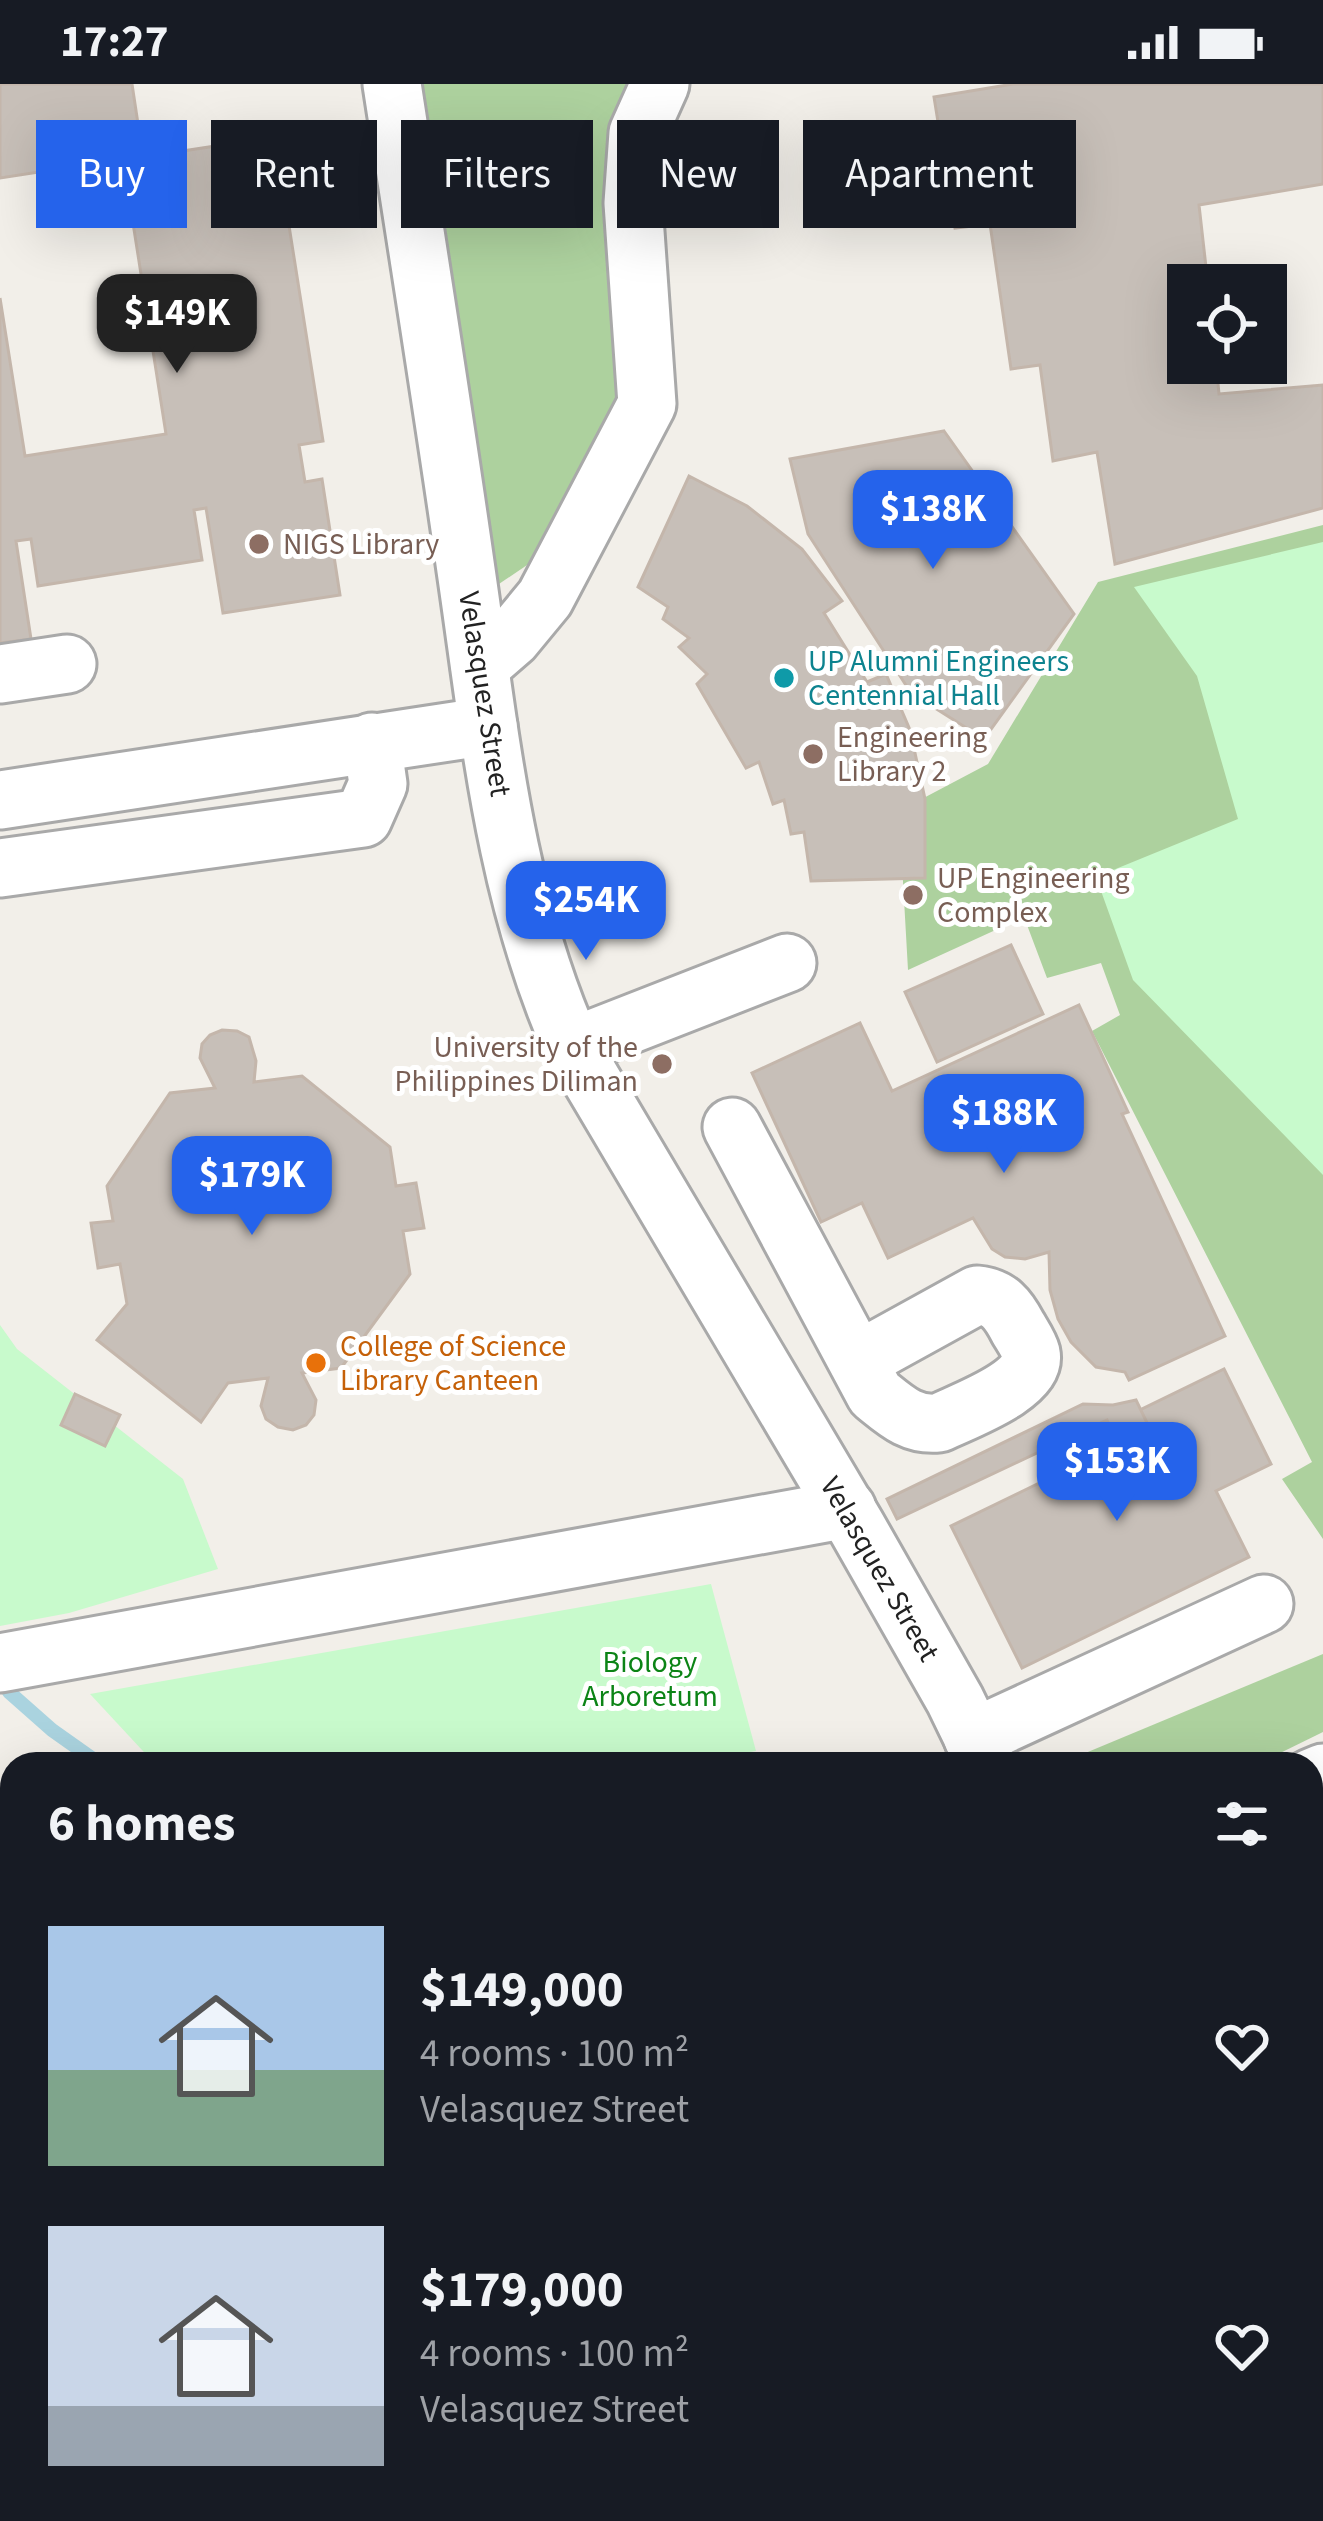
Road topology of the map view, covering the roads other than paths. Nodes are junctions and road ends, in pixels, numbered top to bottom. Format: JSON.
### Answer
{"nodes":[{"id":1,"x":392,"y":84,"type":"edge"},
{"id":2,"x":660,"y":84,"type":"edge"},
{"id":3,"x":67,"y":664,"type":"dead end"},
{"id":4,"x":480,"y":666,"type":"junction"},
{"id":5,"x":0,"y":674,"type":"edge"},
{"id":6,"x":488,"y":726,"type":"junction"},
{"id":7,"x":372,"y":742,"type":"junction"},
{"id":8,"x":0,"y":800,"type":"edge"},
{"id":9,"x":0,"y":868,"type":"edge"},
{"id":10,"x":787,"y":963,"type":"dead end"},
{"id":11,"x":572,"y":1047,"type":"junction"},
{"id":12,"x":733,"y":1127,"type":"dead end"},
{"id":13,"x":763,"y":1186,"type":"junction"},
{"id":14,"x":681,"y":1227,"type":"junction"},
{"id":15,"x":867,"y":1377,"type":"junction"},
{"id":16,"x":802,"y":1433,"type":"junction"},
{"id":17,"x":847,"y":1509,"type":"junction"},
{"id":18,"x":1264,"y":1604,"type":"dead end"},
{"id":19,"x":0,"y":1664,"type":"edge"},
{"id":20,"x":980,"y":1751,"type":"edge"}],
"edges":[{"from":1,"to":4,"type":"street","name":"Velasquez Street"},
{"from":2,"to":4,"type":"street"},
{"from":3,"to":5,"type":"street"},
{"from":4,"to":6,"type":"street","name":"Velasquez Street"},
{"from":6,"to":7,"type":"street"},
{"from":6,"to":11,"type":"street","name":"Velasquez Street"},
{"from":7,"to":8,"type":"street"},
{"from":7,"to":9,"type":"street"},
{"from":10,"to":11,"type":"street"},
{"from":11,"to":14,"type":"street","name":"Velasquez Street"},
{"from":12,"to":13,"type":"street"},
{"from":13,"to":14,"type":"street"},
{"from":13,"to":15,"type":"street"},
{"from":14,"to":16,"type":"street","name":"Velasquez Street"},
{"from":15,"to":15,"type":"street"},
{"from":15,"to":16,"type":"street"},
{"from":16,"to":17,"type":"street","name":"Velasquez Street"},
{"from":17,"to":19,"type":"street"},
{"from":17,"to":20,"type":"street","name":"Velasquez Street"},
{"from":18,"to":20,"type":"street"}]}
